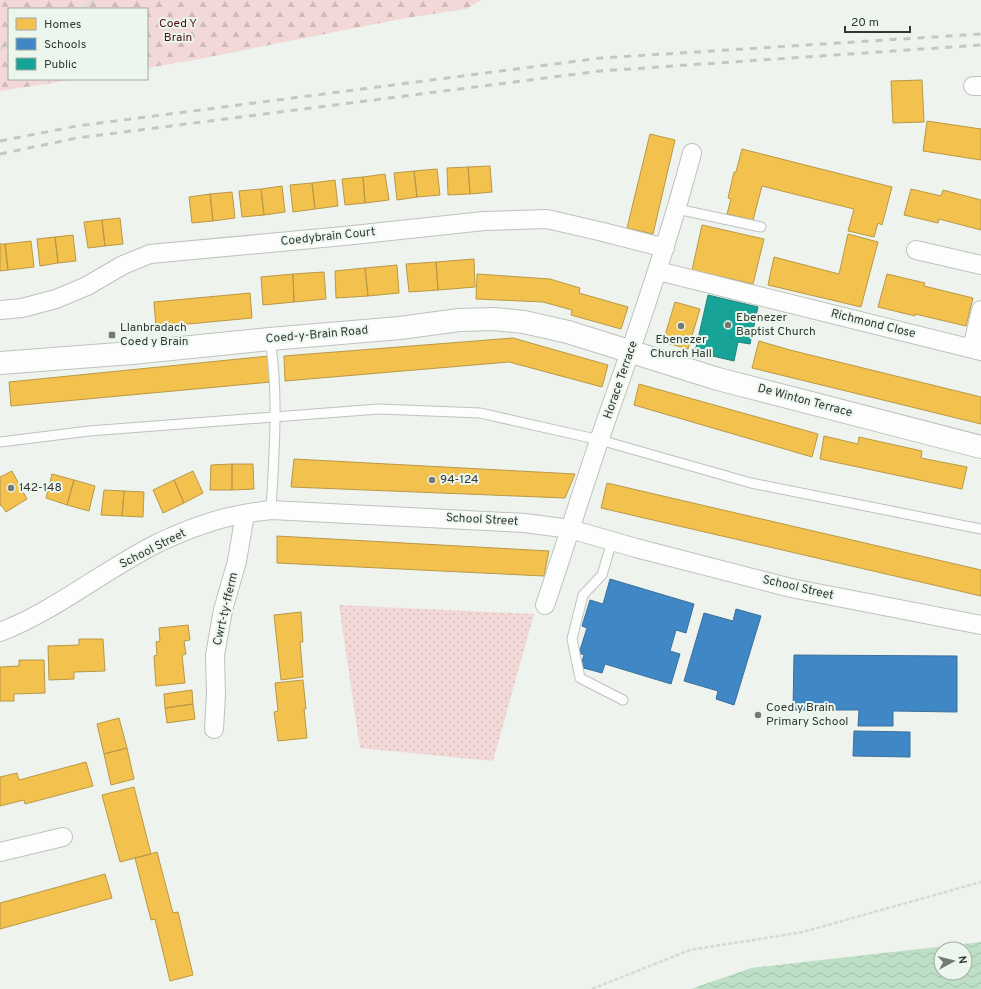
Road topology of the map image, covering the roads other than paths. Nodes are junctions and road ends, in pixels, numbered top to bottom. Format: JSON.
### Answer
{"nodes":[{"id":1,"x":692,"y":153,"type":"dead end"},
{"id":2,"x":677,"y":209,"type":"junction"},
{"id":3,"x":762,"y":228,"type":"dead end"},
{"id":4,"x":665,"y":248,"type":"junction"},
{"id":5,"x":916,"y":250,"type":"dead end"},
{"id":6,"x":981,"y":265,"type":"edge"},
{"id":7,"x":658,"y":271,"type":"junction"},
{"id":8,"x":0,"y":310,"type":"edge"},
{"id":9,"x":981,"y":310,"type":"edge"},
{"id":10,"x":270,"y":339,"type":"junction"},
{"id":11,"x":976,"y":350,"type":"edge"},
{"id":12,"x":630,"y":352,"type":"junction"},
{"id":13,"x":0,"y":363,"type":"edge"},
{"id":14,"x":276,"y":417,"type":"junction"},
{"id":15,"x":600,"y":440,"type":"junction"},
{"id":16,"x":0,"y":442,"type":"edge"},
{"id":17,"x":981,"y":447,"type":"edge"},
{"id":18,"x":271,"y":510,"type":"junction"},
{"id":19,"x":245,"y":514,"type":"junction"},
{"id":20,"x":570,"y":529,"type":"junction"},
{"id":21,"x":981,"y":529,"type":"edge"},
{"id":22,"x":612,"y":541,"type":"junction"},
{"id":23,"x":545,"y":605,"type":"dead end"},
{"id":24,"x":981,"y":625,"type":"edge"},
{"id":25,"x":0,"y":632,"type":"edge"},
{"id":26,"x":623,"y":700,"type":"dead end"},
{"id":27,"x":214,"y":729,"type":"dead end"},
{"id":28,"x":63,"y":836,"type":"dead end"},
{"id":29,"x":0,"y":852,"type":"edge"}],
"edges":[{"from":1,"to":2,"type":"street","name":"Horace Terrace"},
{"from":2,"to":3,"type":"lane"},
{"from":2,"to":4,"type":"street","name":"Horace Terrace"},
{"from":4,"to":7,"type":"street","name":"Horace Terrace"},
{"from":4,"to":8,"type":"street","name":"Coedybrain Court"},
{"from":5,"to":6,"type":"street"},
{"from":7,"to":11,"type":"street","name":"Richmond Close"},
{"from":7,"to":12,"type":"street","name":"Horace Terrace"},
{"from":9,"to":11,"type":"street","name":"Richmond Close"},
{"from":10,"to":12,"type":"street","name":"Coed-y-Brain Road"},
{"from":10,"to":13,"type":"street","name":"Coed-y-Brain Road"},
{"from":10,"to":14,"type":"lane"},
{"from":12,"to":15,"type":"street","name":"Horace Terrace"},
{"from":12,"to":17,"type":"street","name":"De Winton Terrace"},
{"from":14,"to":15,"type":"lane"},
{"from":14,"to":16,"type":"lane"},
{"from":14,"to":18,"type":"lane"},
{"from":15,"to":20,"type":"street","name":"Horace Terrace"},
{"from":15,"to":21,"type":"lane"},
{"from":18,"to":19,"type":"street","name":"School Street"},
{"from":18,"to":20,"type":"street","name":"School Street"},
{"from":19,"to":25,"type":"street","name":"School Street"},
{"from":19,"to":27,"type":"street","name":"Cwrt-ty-fferm"},
{"from":20,"to":22,"type":"street","name":"School Street"},
{"from":20,"to":23,"type":"street","name":"Horace Terrace"},
{"from":22,"to":24,"type":"street","name":"School Street"},
{"from":22,"to":26,"type":"lane"},
{"from":28,"to":29,"type":"street"}]}
